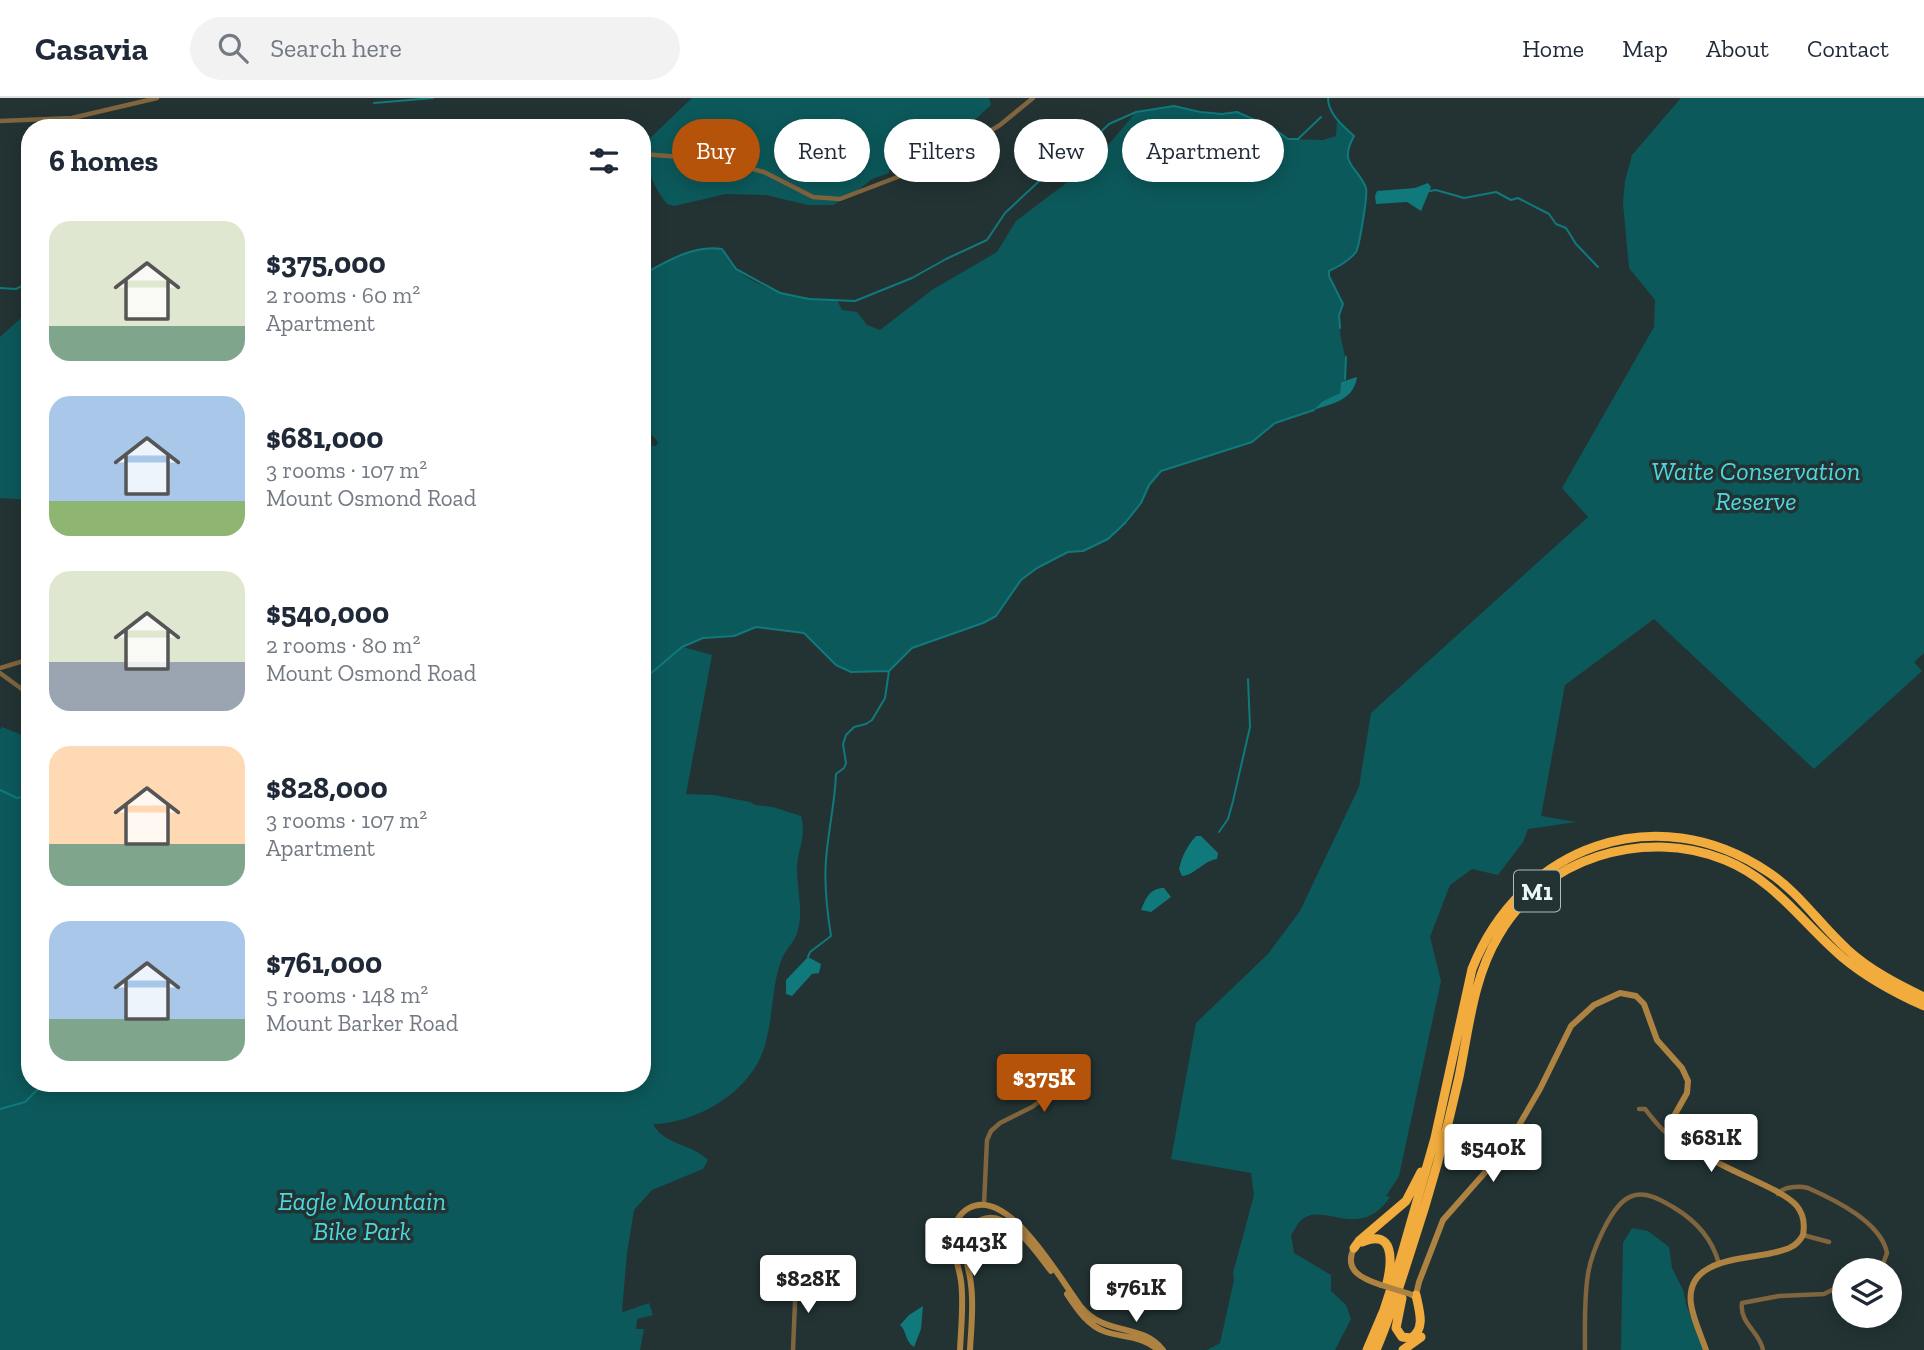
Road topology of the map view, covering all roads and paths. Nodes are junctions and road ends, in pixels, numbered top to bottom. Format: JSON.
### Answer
{"nodes":[{"id":1,"x":157,"y":98,"type":"edge"},
{"id":2,"x":1032,"y":98,"type":"edge"},
{"id":3,"x":48,"y":119,"type":"edge"},
{"id":4,"x":21,"y":120,"type":"edge"},
{"id":5,"x":0,"y":121,"type":"edge"},
{"id":6,"x":651,"y":155,"type":"edge"},
{"id":7,"x":21,"y":661,"type":"edge"},
{"id":8,"x":0,"y":667,"type":"edge"},
{"id":9,"x":0,"y":673,"type":"edge"},
{"id":10,"x":21,"y":688,"type":"edge"},
{"id":11,"x":1924,"y":997,"type":"edge"},
{"id":12,"x":1924,"y":1006,"type":"edge"},
{"id":13,"x":1083,"y":1078,"type":"dead end"},
{"id":14,"x":1446,"y":1096,"type":"junction"},
{"id":15,"x":1639,"y":1109,"type":"dead end"},
{"id":16,"x":1689,"y":1143,"type":"junction"},
{"id":17,"x":1778,"y":1194,"type":"junction"},
{"id":18,"x":984,"y":1204,"type":"junction"},
{"id":19,"x":996,"y":1218,"type":"junction"},
{"id":20,"x":984,"y":1219,"type":"junction"},
{"id":21,"x":1416,"y":1235,"type":"junction"},
{"id":22,"x":1803,"y":1236,"type":"junction"},
{"id":23,"x":1829,"y":1242,"type":"dead end"},
{"id":24,"x":1354,"y":1248,"type":"junction"},
{"id":25,"x":1885,"y":1258,"type":"edge"},
{"id":26,"x":1719,"y":1264,"type":"junction"},
{"id":27,"x":796,"y":1279,"type":"dead end"},
{"id":28,"x":1832,"y":1290,"type":"edge"},
{"id":29,"x":1413,"y":1295,"type":"junction"},
{"id":30,"x":793,"y":1350,"type":"edge"},
{"id":31,"x":960,"y":1350,"type":"edge"},
{"id":32,"x":970,"y":1350,"type":"edge"},
{"id":33,"x":1161,"y":1350,"type":"edge"},
{"id":34,"x":1365,"y":1350,"type":"edge"},
{"id":35,"x":1376,"y":1350,"type":"edge"},
{"id":36,"x":1403,"y":1350,"type":"edge"},
{"id":37,"x":1584,"y":1350,"type":"edge"},
{"id":38,"x":1706,"y":1350,"type":"edge"},
{"id":39,"x":1763,"y":1350,"type":"edge"}],
"edges":[{"from":1,"to":3,"type":"street"},
{"from":2,"to":6,"type":"street"},
{"from":4,"to":5,"type":"street"},
{"from":7,"to":8,"type":"street"},
{"from":9,"to":10,"type":"street"},
{"from":11,"to":14,"type":"highway","number":"M1"},
{"from":12,"to":21,"type":"highway","number":"M1"},
{"from":13,"to":18,"type":"street"},
{"from":14,"to":24,"type":"highway"},
{"from":14,"to":34,"type":"highway","number":"M1"},
{"from":15,"to":16,"type":"street"},
{"from":16,"to":17,"type":"street"},
{"from":16,"to":29,"type":"street"},
{"from":17,"to":22,"type":"street"},
{"from":17,"to":25,"type":"street"},
{"from":18,"to":19,"type":"street"},
{"from":18,"to":20,"type":"street"},
{"from":18,"to":31,"type":"street"},
{"from":18,"to":33,"type":"street"},
{"from":19,"to":20,"type":"street"},
{"from":19,"to":33,"type":"street"},
{"from":20,"to":32,"type":"street"},
{"from":21,"to":29,"type":"highway"},
{"from":21,"to":35,"type":"highway","number":"M1"},
{"from":22,"to":23,"type":"street"},
{"from":22,"to":26,"type":"street"},
{"from":24,"to":29,"type":"street","bridge":true},
{"from":24,"to":34,"type":"highway"},
{"from":26,"to":37,"type":"street"},
{"from":26,"to":38,"type":"street"},
{"from":27,"to":30,"type":"street"},
{"from":28,"to":39,"type":"street"},
{"from":29,"to":36,"type":"highway"}]}
